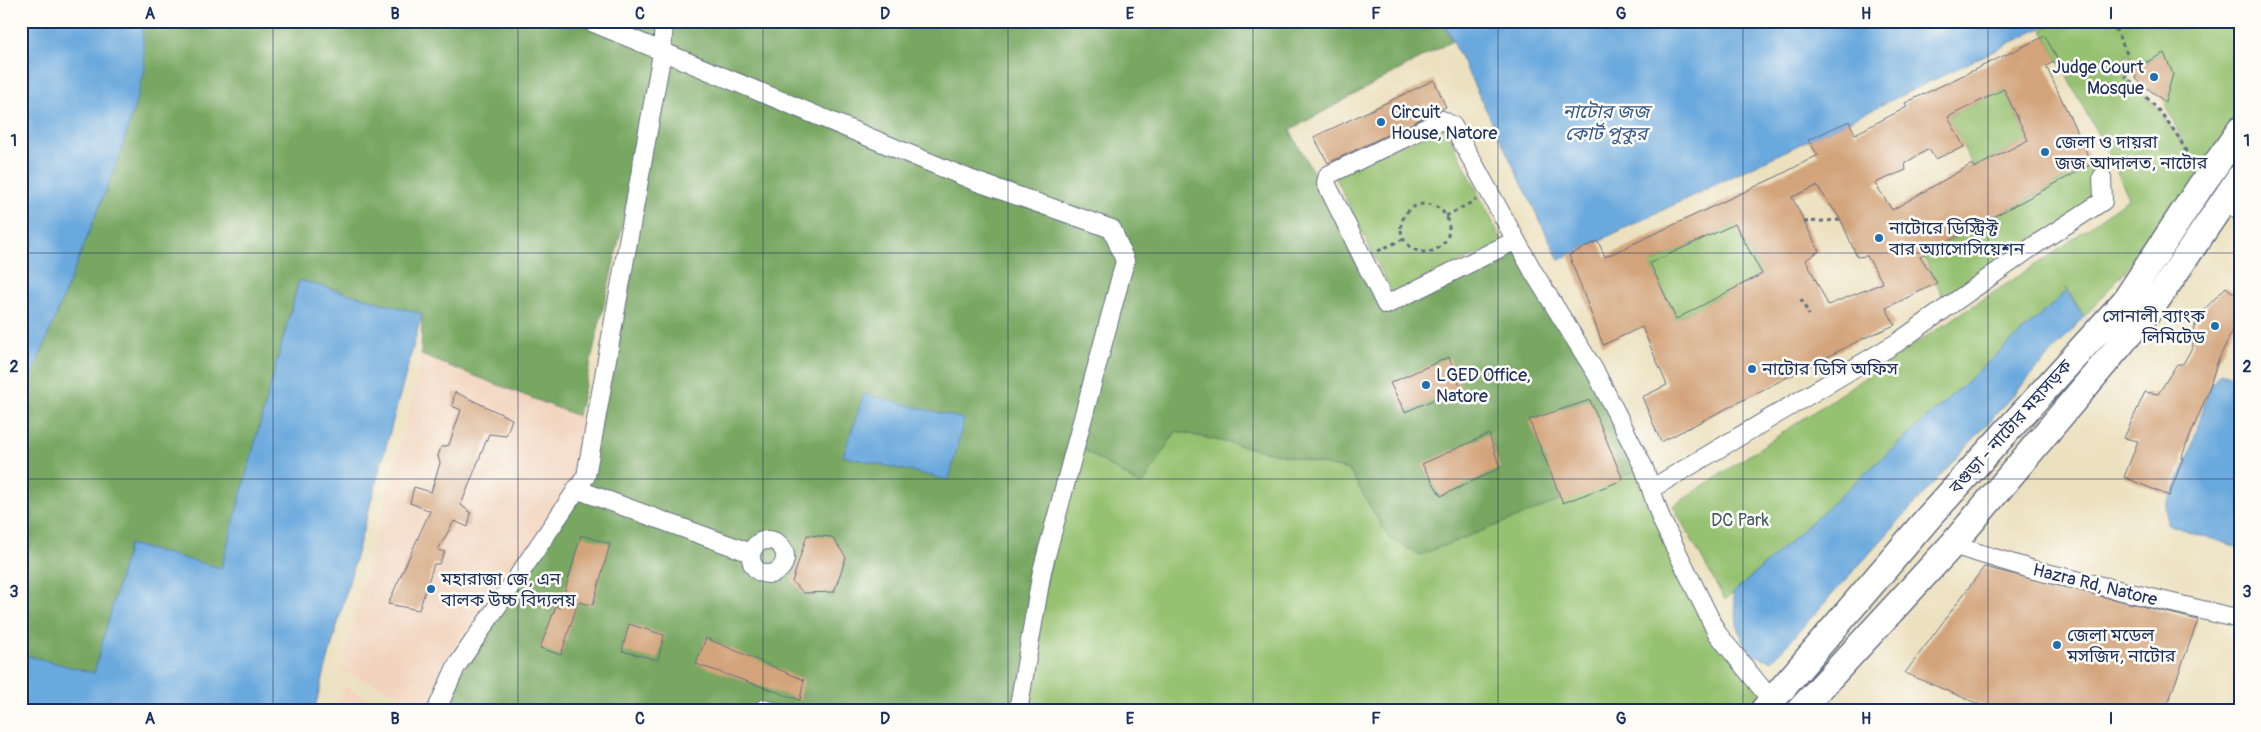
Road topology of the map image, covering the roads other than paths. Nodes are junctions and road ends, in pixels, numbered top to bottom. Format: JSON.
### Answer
{"nodes":[{"id":1,"x":589,"y":21,"type":"edge"},
{"id":2,"x":664,"y":21,"type":"edge"},
{"id":3,"x":662,"y":53,"type":"junction"},
{"id":4,"x":2240,"y":130,"type":"edge"},
{"id":5,"x":2102,"y":177,"type":"dead end"},
{"id":6,"x":2235,"y":196,"type":"edge"},
{"id":7,"x":1516,"y":240,"type":"junction"},
{"id":8,"x":576,"y":489,"type":"junction"},
{"id":9,"x":1651,"y":489,"type":"junction"},
{"id":10,"x":1952,"y":545,"type":"junction"},
{"id":11,"x":751,"y":552,"type":"dead end"},
{"id":12,"x":2240,"y":619,"type":"edge"},
{"id":13,"x":1770,"y":708,"type":"edge"},
{"id":14,"x":436,"y":711,"type":"edge"},
{"id":15,"x":763,"y":711,"type":"edge"},
{"id":16,"x":772,"y":711,"type":"edge"},
{"id":17,"x":1018,"y":711,"type":"edge"},
{"id":18,"x":1799,"y":711,"type":"edge"}],
"edges":[{"from":1,"to":3,"type":"street"},
{"from":2,"to":3,"type":"street"},
{"from":3,"to":8,"type":"street"},
{"from":3,"to":17,"type":"street"},
{"from":4,"to":13,"type":"highway","name":"বগুড়া - নাটোর মহাসড়ক"},
{"from":5,"to":9,"type":"street"},
{"from":6,"to":10,"type":"highway","name":"বগুড়া - নাটোর মহাসড়ক"},
{"from":7,"to":7,"type":"street"},
{"from":7,"to":9,"type":"street"},
{"from":8,"to":11,"type":"street"},
{"from":8,"to":14,"type":"street"},
{"from":9,"to":13,"type":"street"},
{"from":10,"to":12,"type":"street","name":"Hazra Rd, Natore"},
{"from":10,"to":18,"type":"highway","name":"বগুড়া - নাটোর মহাসড়ক"},
{"from":15,"to":16,"type":"street"}]}
